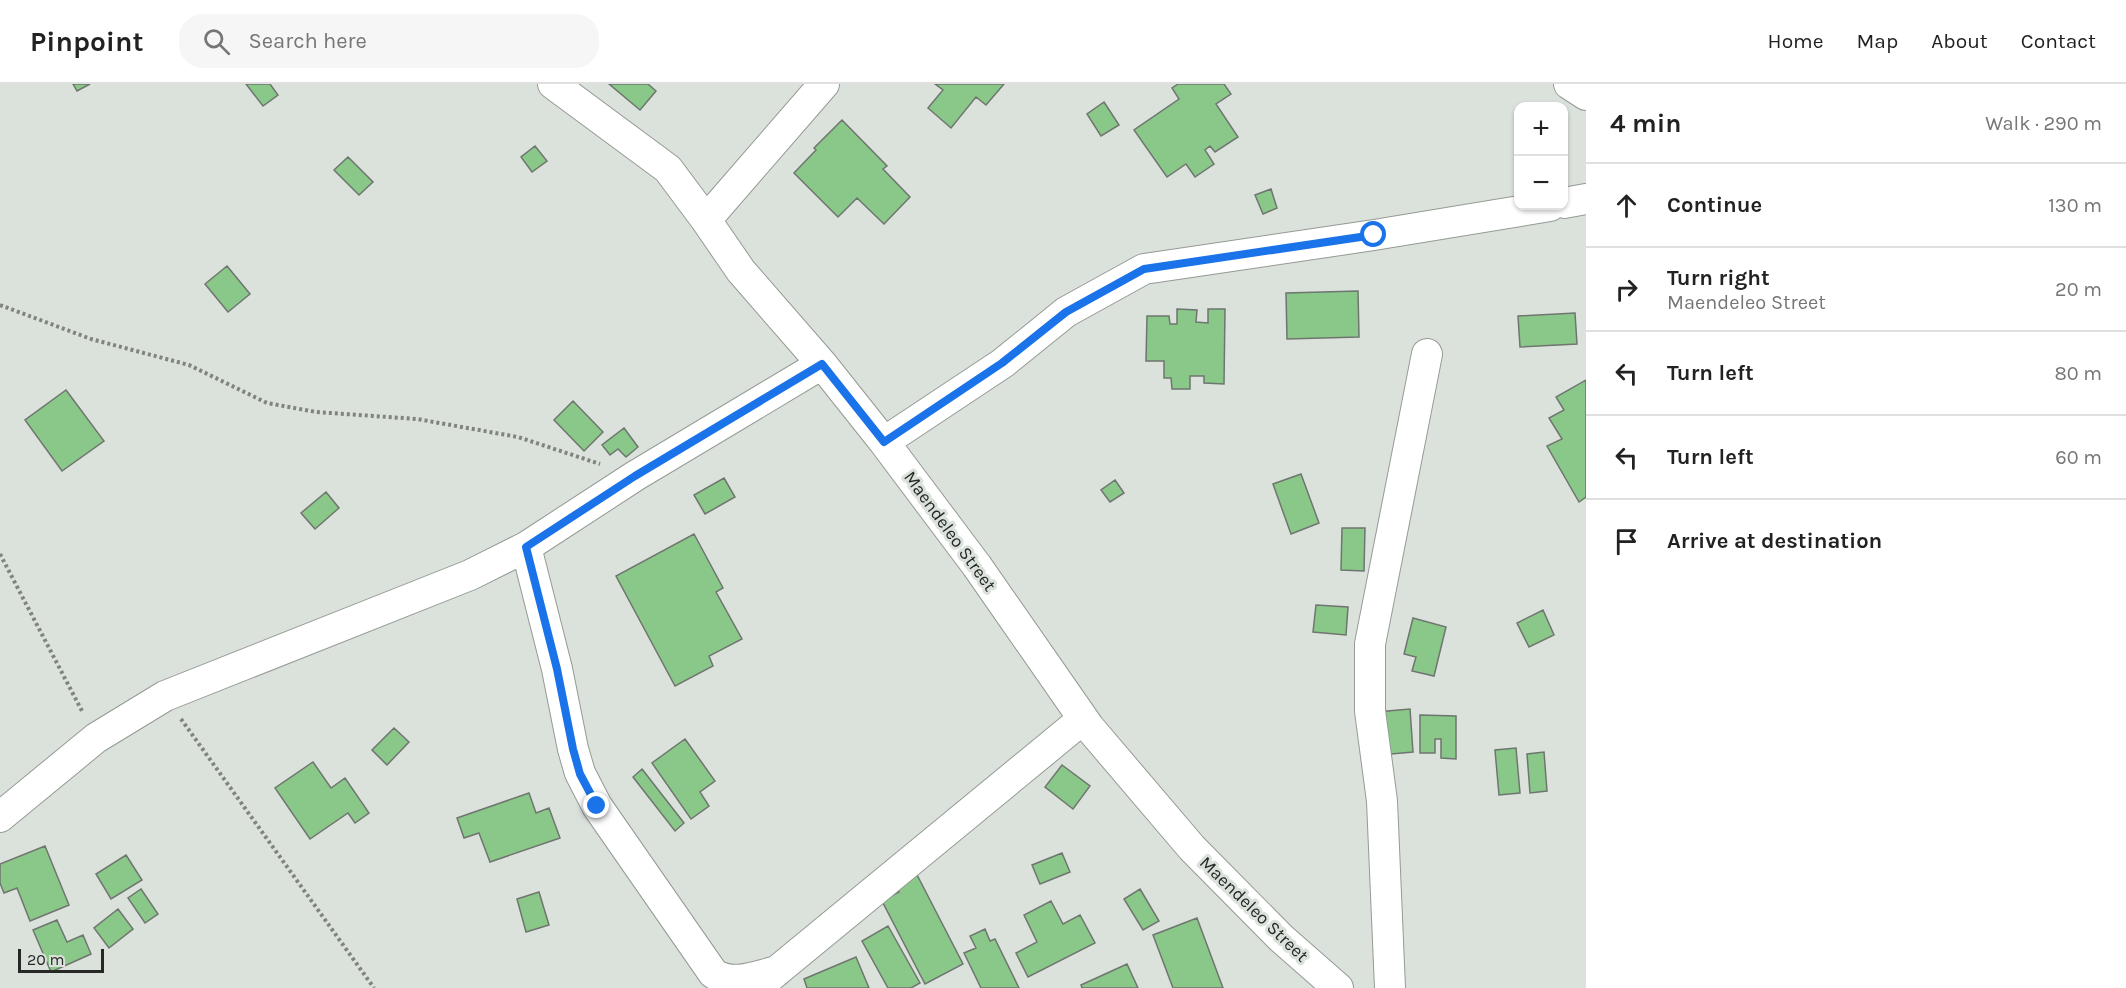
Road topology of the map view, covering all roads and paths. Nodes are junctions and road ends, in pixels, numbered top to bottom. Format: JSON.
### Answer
{"nodes":[{"id":1,"x":553,"y":84,"type":"edge"},
{"id":2,"x":824,"y":84,"type":"edge"},
{"id":3,"x":1569,"y":84,"type":"edge"},
{"id":4,"x":1586,"y":95,"type":"edge"},
{"id":5,"x":1586,"y":200,"type":"edge"},
{"id":6,"x":1568,"y":202,"type":"edge"},
{"id":7,"x":1526,"y":210,"type":"edge"},
{"id":8,"x":706,"y":220,"type":"junction"},
{"id":9,"x":0,"y":305,"type":"edge"},
{"id":10,"x":1427,"y":354,"type":"dead end"},
{"id":11,"x":822,"y":364,"type":"junction"},
{"id":12,"x":884,"y":442,"type":"junction"},
{"id":13,"x":635,"y":476,"type":"junction"},
{"id":14,"x":526,"y":547,"type":"junction"},
{"id":15,"x":0,"y":554,"type":"edge"},
{"id":16,"x":165,"y":696,"type":"junction"},
{"id":17,"x":1083,"y":719,"type":"junction"},
{"id":18,"x":96,"y":738,"type":"junction"},
{"id":19,"x":0,"y":817,"type":"edge"},
{"id":20,"x":767,"y":980,"type":"edge"},
{"id":21,"x":374,"y":988,"type":"edge"},
{"id":22,"x":1338,"y":988,"type":"edge"},
{"id":23,"x":1390,"y":988,"type":"edge"}],
"edges":[{"from":1,"to":8,"type":"street","name":"Maendeleo Street"},
{"from":2,"to":8,"type":"street"},
{"from":3,"to":4,"type":"street"},
{"from":5,"to":6,"type":"street"},
{"from":7,"to":12,"type":"street"},
{"from":8,"to":11,"type":"street","name":"Maendeleo Street"},
{"from":9,"to":13,"type":"path"},
{"from":10,"to":23,"type":"street"},
{"from":11,"to":12,"type":"street","name":"Maendeleo Street"},
{"from":11,"to":13,"type":"street"},
{"from":12,"to":17,"type":"street","name":"Maendeleo Street"},
{"from":13,"to":14,"type":"street"},
{"from":14,"to":16,"type":"street"},
{"from":14,"to":20,"type":"street"},
{"from":15,"to":18,"type":"path"},
{"from":16,"to":18,"type":"street"},
{"from":16,"to":21,"type":"path"},
{"from":17,"to":20,"type":"street"},
{"from":17,"to":22,"type":"street","name":"Maendeleo Street"},
{"from":18,"to":19,"type":"street"}]}
